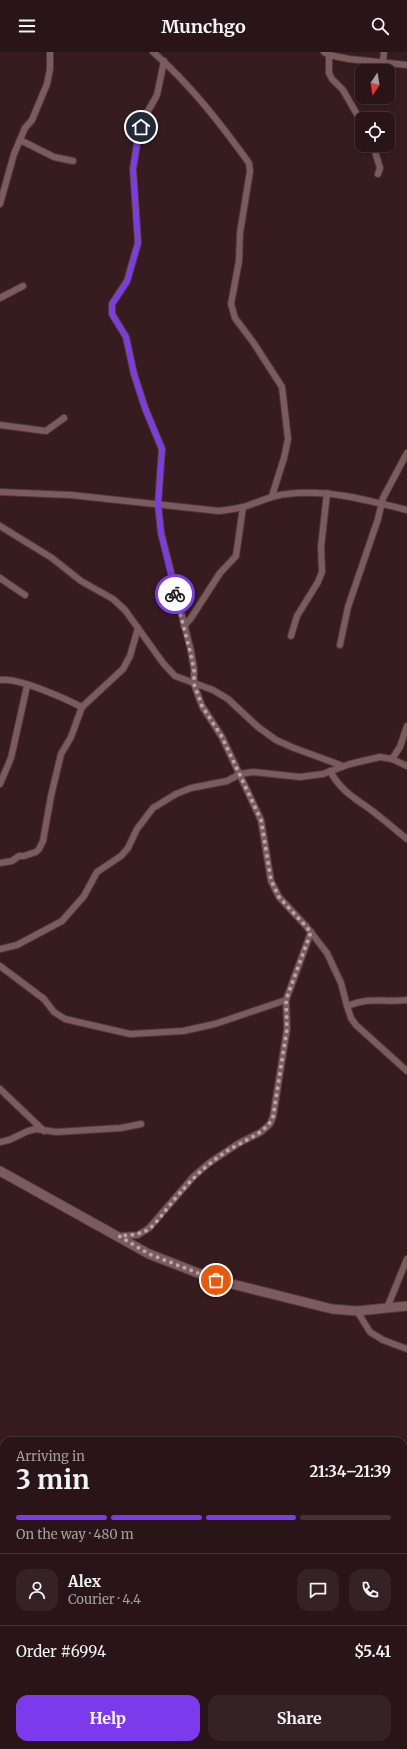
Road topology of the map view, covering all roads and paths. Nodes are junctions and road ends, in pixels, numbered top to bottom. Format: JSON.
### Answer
{"nodes":[{"id":1,"x":50,"y":52,"type":"edge"},
{"id":2,"x":153,"y":52,"type":"edge"},
{"id":3,"x":384,"y":52,"type":"edge"},
{"id":4,"x":331,"y":54,"type":"edge"},
{"id":5,"x":164,"y":61,"type":"junction"},
{"id":6,"x":383,"y":61,"type":"junction"},
{"id":7,"x":407,"y":65,"type":"edge"},
{"id":8,"x":356,"y":112,"type":"edge"},
{"id":9,"x":20,"y":140,"type":"junction"},
{"id":10,"x":375,"y":152,"type":"edge"},
{"id":11,"x":73,"y":161,"type":"dead end"},
{"id":12,"x":378,"y":174,"type":"dead end"},
{"id":13,"x":0,"y":204,"type":"edge"},
{"id":14,"x":23,"y":286,"type":"dead end"},
{"id":15,"x":0,"y":298,"type":"edge"},
{"id":16,"x":64,"y":418,"type":"dead end"},
{"id":17,"x":0,"y":425,"type":"edge"},
{"id":18,"x":407,"y":453,"type":"edge"},
{"id":19,"x":0,"y":492,"type":"edge"},
{"id":20,"x":326,"y":493,"type":"junction"},
{"id":21,"x":272,"y":496,"type":"junction"},
{"id":22,"x":158,"y":504,"type":"junction"},
{"id":23,"x":382,"y":504,"type":"junction"},
{"id":24,"x":243,"y":507,"type":"junction"},
{"id":25,"x":407,"y":510,"type":"edge"},
{"id":26,"x":0,"y":526,"type":"edge"},
{"id":27,"x":0,"y":578,"type":"edge"},
{"id":28,"x":24,"y":595,"type":"dead end"},
{"id":29,"x":184,"y":626,"type":"junction"},
{"id":30,"x":138,"y":628,"type":"junction"},
{"id":31,"x":291,"y":636,"type":"dead end"},
{"id":32,"x":340,"y":644,"type":"dead end"},
{"id":33,"x":0,"y":680,"type":"edge"},
{"id":34,"x":194,"y":684,"type":"junction"},
{"id":35,"x":27,"y":686,"type":"junction"},
{"id":36,"x":82,"y":707,"type":"junction"},
{"id":37,"x":407,"y":726,"type":"edge"},
{"id":38,"x":392,"y":759,"type":"junction"},
{"id":39,"x":343,"y":766,"type":"junction"},
{"id":40,"x":407,"y":766,"type":"edge"},
{"id":41,"x":330,"y":771,"type":"junction"},
{"id":42,"x":240,"y":774,"type":"junction"},
{"id":43,"x":0,"y":784,"type":"edge"},
{"id":44,"x":407,"y":839,"type":"edge"},
{"id":45,"x":0,"y":863,"type":"edge"},
{"id":46,"x":311,"y":932,"type":"junction"},
{"id":47,"x":0,"y":949,"type":"edge"},
{"id":48,"x":0,"y":966,"type":"edge"},
{"id":49,"x":286,"y":1000,"type":"junction"},
{"id":50,"x":407,"y":1000,"type":"edge"},
{"id":51,"x":347,"y":1006,"type":"junction"},
{"id":52,"x":407,"y":1071,"type":"edge"},
{"id":53,"x":0,"y":1089,"type":"edge"},
{"id":54,"x":141,"y":1124,"type":"dead end"},
{"id":55,"x":44,"y":1131,"type":"junction"},
{"id":56,"x":0,"y":1142,"type":"edge"},
{"id":57,"x":0,"y":1171,"type":"edge"},
{"id":58,"x":119,"y":1236,"type":"junction"},
{"id":59,"x":407,"y":1259,"type":"edge"},
{"id":60,"x":407,"y":1306,"type":"edge"},
{"id":61,"x":387,"y":1308,"type":"junction"},
{"id":62,"x":357,"y":1311,"type":"junction"},
{"id":63,"x":407,"y":1349,"type":"edge"}],
"edges":[{"from":1,"to":9,"type":"street"},
{"from":2,"to":5,"type":"street"},
{"from":3,"to":6,"type":"street"},
{"from":4,"to":6,"type":"street"},
{"from":4,"to":8,"type":"street"},
{"from":5,"to":21,"type":"street"},
{"from":5,"to":22,"type":"street"},
{"from":6,"to":7,"type":"street"},
{"from":9,"to":11,"type":"street"},
{"from":9,"to":13,"type":"street"},
{"from":10,"to":12,"type":"street"},
{"from":14,"to":15,"type":"street"},
{"from":16,"to":17,"type":"street"},
{"from":18,"to":23,"type":"street"},
{"from":19,"to":22,"type":"street"},
{"from":20,"to":21,"type":"street"},
{"from":20,"to":23,"type":"street"},
{"from":20,"to":31,"type":"street"},
{"from":21,"to":24,"type":"street"},
{"from":22,"to":24,"type":"street"},
{"from":22,"to":29,"type":"street"},
{"from":23,"to":25,"type":"street"},
{"from":23,"to":32,"type":"street"},
{"from":24,"to":29,"type":"street"},
{"from":26,"to":30,"type":"street"},
{"from":27,"to":28,"type":"street"},
{"from":29,"to":34,"type":"street"},
{"from":30,"to":34,"type":"street"},
{"from":30,"to":36,"type":"street"},
{"from":33,"to":35,"type":"street"},
{"from":34,"to":39,"type":"street"},
{"from":34,"to":42,"type":"street"},
{"from":35,"to":36,"type":"street"},
{"from":35,"to":43,"type":"street"},
{"from":36,"to":45,"type":"street"},
{"from":37,"to":38,"type":"street"},
{"from":38,"to":39,"type":"street"},
{"from":38,"to":40,"type":"street"},
{"from":39,"to":41,"type":"street"},
{"from":41,"to":42,"type":"street"},
{"from":41,"to":44,"type":"street"},
{"from":42,"to":46,"type":"street"},
{"from":42,"to":47,"type":"street"},
{"from":46,"to":49,"type":"street"},
{"from":46,"to":51,"type":"street"},
{"from":48,"to":49,"type":"street"},
{"from":49,"to":58,"type":"street"},
{"from":50,"to":51,"type":"street"},
{"from":51,"to":52,"type":"street"},
{"from":53,"to":55,"type":"street"},
{"from":54,"to":55,"type":"street"},
{"from":55,"to":56,"type":"street"},
{"from":57,"to":58,"type":"street"},
{"from":58,"to":62,"type":"street"},
{"from":59,"to":61,"type":"street"},
{"from":60,"to":61,"type":"street"},
{"from":61,"to":62,"type":"street"},
{"from":62,"to":63,"type":"street"}]}
